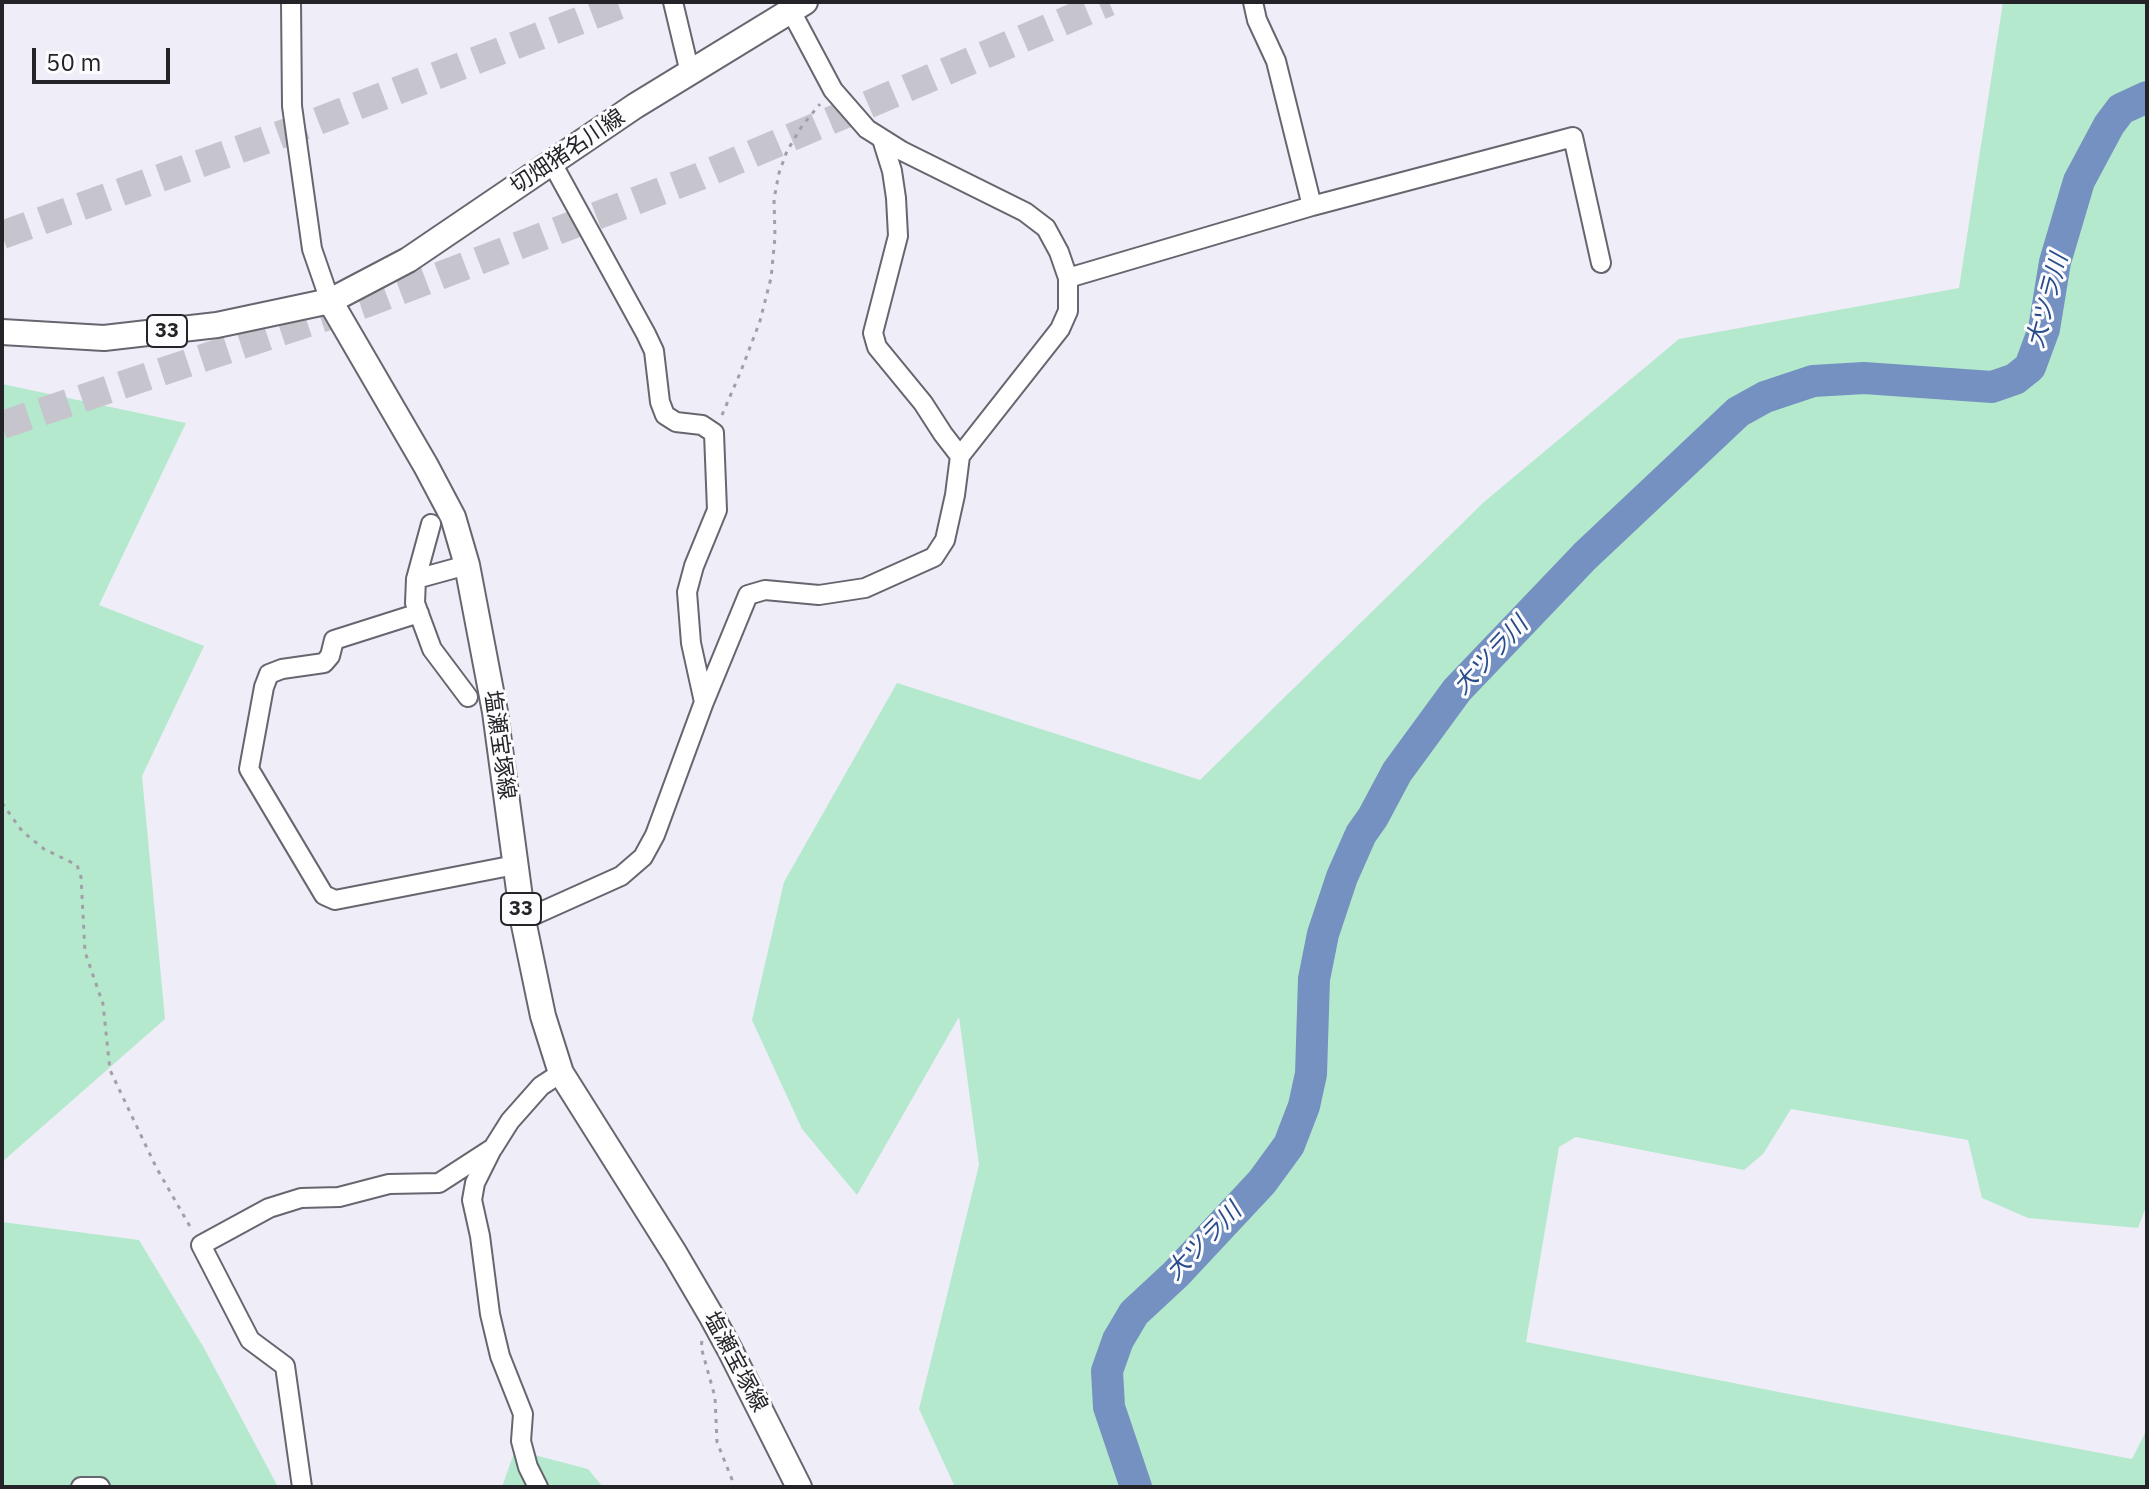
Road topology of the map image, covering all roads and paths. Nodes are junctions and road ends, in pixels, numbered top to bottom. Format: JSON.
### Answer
{"nodes":[{"id":1,"x":291,"y":2,"type":"edge"},
{"id":2,"x":673,"y":2,"type":"edge"},
{"id":3,"x":1253,"y":2,"type":"edge"},
{"id":4,"x":798,"y":6,"type":"edge"},
{"id":5,"x":690,"y":73,"type":"junction"},
{"id":6,"x":833,"y":90,"type":"junction"},
{"id":7,"x":882,"y":139,"type":"junction"},
{"id":8,"x":552,"y":163,"type":"junction"},
{"id":9,"x":1312,"y":206,"type":"junction"},
{"id":10,"x":1601,"y":263,"type":"dead end"},
{"id":11,"x":1068,"y":278,"type":"junction"},
{"id":12,"x":330,"y":301,"type":"junction"},
{"id":13,"x":2,"y":332,"type":"edge"},
{"id":14,"x":714,"y":433,"type":"junction"},
{"id":15,"x":960,"y":456,"type":"junction"},
{"id":16,"x":431,"y":524,"type":"dead end"},
{"id":17,"x":467,"y":565,"type":"junction"},
{"id":18,"x":416,"y":579,"type":"junction"},
{"id":19,"x":419,"y":613,"type":"junction"},
{"id":20,"x":468,"y":697,"type":"dead end"},
{"id":21,"x":704,"y":702,"type":"junction"},
{"id":22,"x":2,"y":803,"type":"edge"},
{"id":23,"x":515,"y":865,"type":"junction"},
{"id":24,"x":523,"y":920,"type":"junction"},
{"id":25,"x":561,"y":1073,"type":"junction"},
{"id":26,"x":493,"y":1148,"type":"junction"},
{"id":27,"x":201,"y":1245,"type":"junction"},
{"id":28,"x":712,"y":1317,"type":"junction"},
{"id":29,"x":81,"y":1487,"type":"edge"},
{"id":30,"x":100,"y":1487,"type":"edge"},
{"id":31,"x":302,"y":1487,"type":"edge"},
{"id":32,"x":538,"y":1487,"type":"edge"},
{"id":33,"x":735,"y":1487,"type":"edge"},
{"id":34,"x":799,"y":1487,"type":"edge"}],
"edges":[{"from":1,"to":12,"type":"street"},
{"from":2,"to":5,"type":"street"},
{"from":3,"to":9,"type":"street"},
{"from":4,"to":5,"type":"main road","name":"切畑猪名川線"},
{"from":4,"to":6,"type":"street"},
{"from":5,"to":8,"type":"main road","name":"切畑猪名川線"},
{"from":6,"to":7,"type":"street"},
{"from":6,"to":14,"type":"path"},
{"from":7,"to":11,"type":"street"},
{"from":7,"to":15,"type":"street"},
{"from":8,"to":12,"type":"main road","name":"切畑猪名川線"},
{"from":8,"to":14,"type":"street"},
{"from":9,"to":10,"type":"street"},
{"from":9,"to":11,"type":"street"},
{"from":11,"to":15,"type":"street"},
{"from":12,"to":13,"type":"main road","number":"33"},
{"from":12,"to":17,"type":"main road","name":"塩瀬宝塚線","number":"33"},
{"from":14,"to":21,"type":"street"},
{"from":15,"to":21,"type":"street"},
{"from":16,"to":18,"type":"street"},
{"from":17,"to":18,"type":"street"},
{"from":17,"to":23,"type":"main road","name":"塩瀬宝塚線","number":"33"},
{"from":18,"to":19,"type":"street"},
{"from":19,"to":20,"type":"street"},
{"from":19,"to":23,"type":"street"},
{"from":21,"to":24,"type":"street"},
{"from":22,"to":27,"type":"path"},
{"from":23,"to":24,"type":"main road","name":"塩瀬宝塚線","number":"33"},
{"from":24,"to":25,"type":"main road","name":"塩瀬宝塚線","number":"33"},
{"from":25,"to":26,"type":"street"},
{"from":25,"to":28,"type":"main road","name":"塩瀬宝塚線","number":"33"},
{"from":26,"to":27,"type":"street"},
{"from":26,"to":32,"type":"street"},
{"from":27,"to":31,"type":"street"},
{"from":28,"to":33,"type":"path"},
{"from":28,"to":34,"type":"main road","name":"塩瀬宝塚線","number":"33"},
{"from":29,"to":30,"type":"street"}]}
